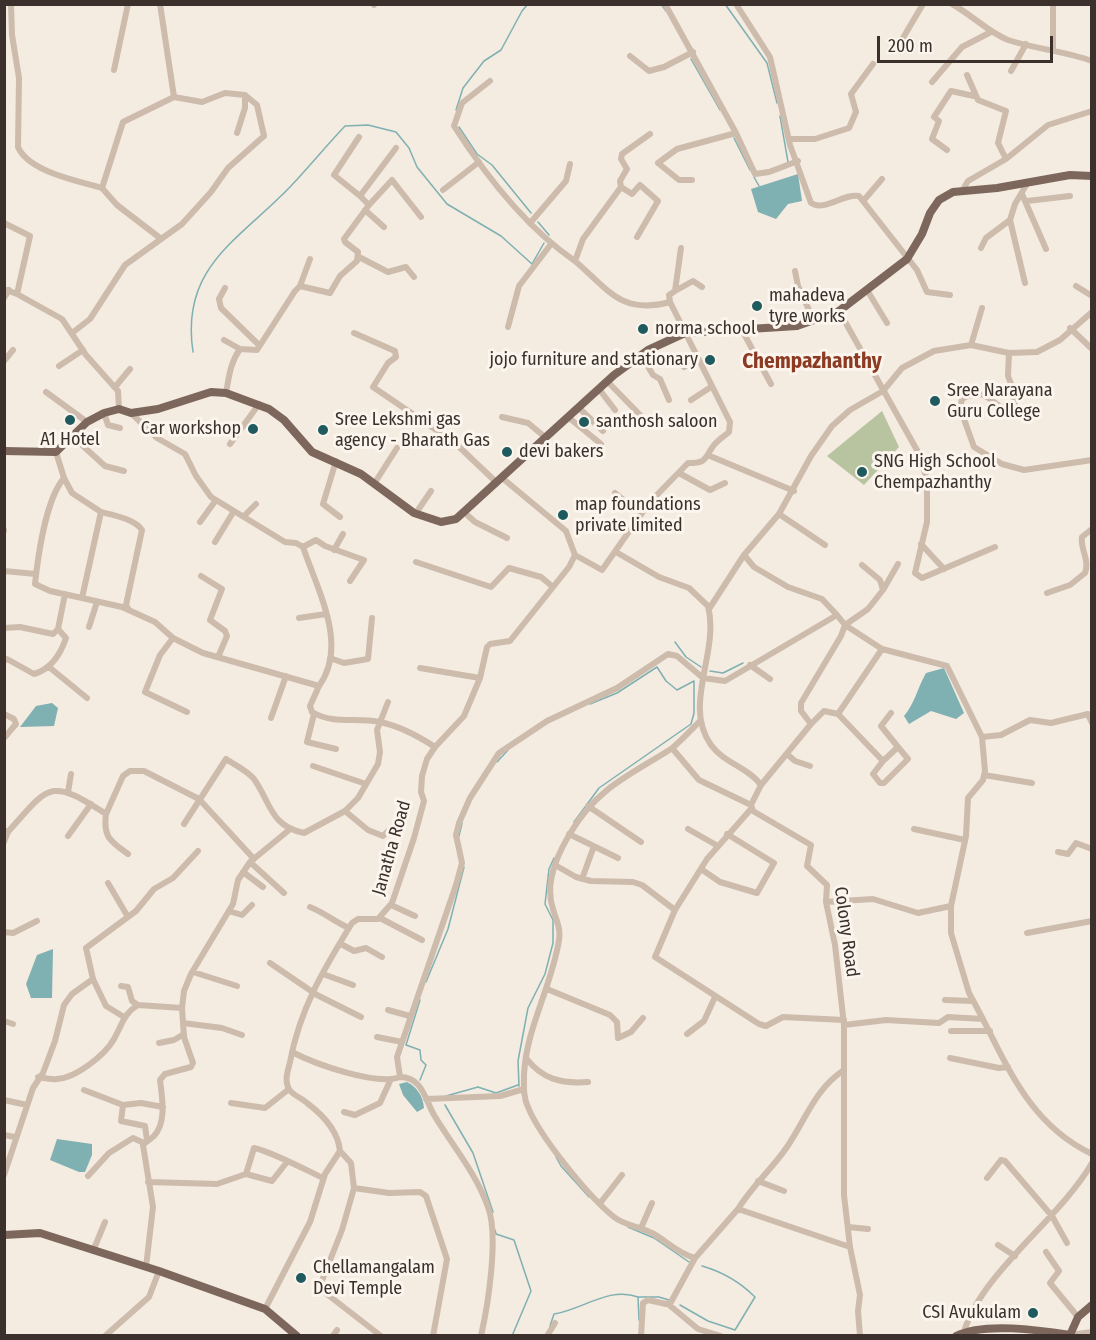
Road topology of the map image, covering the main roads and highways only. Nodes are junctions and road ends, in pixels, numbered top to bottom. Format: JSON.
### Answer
{"nodes":[{"id":1,"x":1092,"y":176,"type":"edge"},
{"id":2,"x":4,"y":451,"type":"edge"},
{"id":3,"x":4,"y":1235,"type":"edge"},
{"id":4,"x":1092,"y":1305,"type":"edge"},
{"id":5,"x":988,"y":1332,"type":"edge"},
{"id":6,"x":960,"y":1334,"type":"edge"},
{"id":7,"x":297,"y":1335,"type":"edge"},
{"id":8,"x":1070,"y":1335,"type":"edge"}],
"edges":[{"from":1,"to":2,"type":"main road"},
{"from":3,"to":7,"type":"main road"},
{"from":4,"to":8,"type":"main road"},
{"from":5,"to":6,"type":"main road"},
{"from":5,"to":8,"type":"main road"}]}
